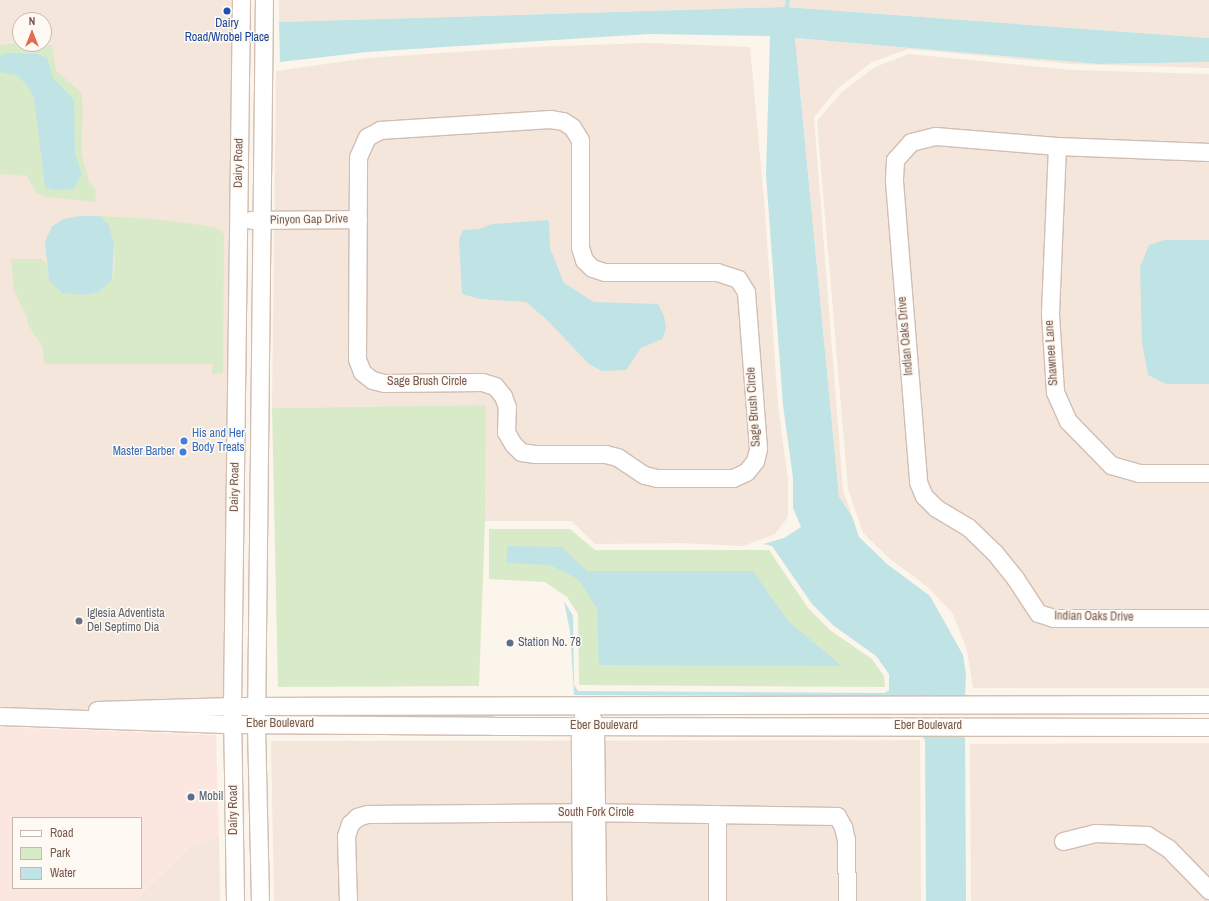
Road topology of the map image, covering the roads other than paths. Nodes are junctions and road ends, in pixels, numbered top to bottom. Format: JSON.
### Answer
{"nodes":[{"id":1,"x":241,"y":0,"type":"edge"},
{"id":2,"x":264,"y":0,"type":"edge"},
{"id":3,"x":1057,"y":146,"type":"junction"},
{"id":4,"x":1209,"y":152,"type":"edge"},
{"id":5,"x":358,"y":219,"type":"junction"},
{"id":6,"x":238,"y":220,"type":"junction"},
{"id":7,"x":261,"y":220,"type":"junction"},
{"id":8,"x":1209,"y":473,"type":"edge"},
{"id":9,"x":1209,"y":618,"type":"edge"},
{"id":10,"x":585,"y":704,"type":"junction"},
{"id":11,"x":1209,"y":704,"type":"edge"},
{"id":12,"x":232,"y":706,"type":"junction"},
{"id":13,"x":257,"y":706,"type":"junction"},
{"id":14,"x":0,"y":712,"type":"edge"},
{"id":15,"x":0,"y":716,"type":"edge"},
{"id":16,"x":233,"y":724,"type":"junction"},
{"id":17,"x":256,"y":724,"type":"junction"},
{"id":18,"x":588,"y":725,"type":"junction"},
{"id":19,"x":1209,"y":727,"type":"edge"},
{"id":20,"x":580,"y":812,"type":"junction"},
{"id":21,"x":596,"y":813,"type":"junction"},
{"id":22,"x":717,"y":814,"type":"junction"},
{"id":23,"x":1063,"y":841,"type":"dead end"},
{"id":24,"x":1209,"y":890,"type":"edge"},
{"id":25,"x":235,"y":901,"type":"edge"},
{"id":26,"x":260,"y":901,"type":"edge"},
{"id":27,"x":348,"y":901,"type":"edge"},
{"id":28,"x":580,"y":901,"type":"edge"},
{"id":29,"x":597,"y":901,"type":"edge"},
{"id":30,"x":718,"y":901,"type":"edge"},
{"id":31,"x":847,"y":901,"type":"edge"}],
"edges":[{"from":1,"to":6,"type":"street","name":"Dairy Road"},
{"from":2,"to":7,"type":"street","name":"Dairy Road"},
{"from":3,"to":4,"type":"street","name":"Indian Oaks Drive"},
{"from":3,"to":8,"type":"street","name":"Shawnee Lane"},
{"from":3,"to":9,"type":"street","name":"Indian Oaks Drive"},
{"from":5,"to":5,"type":"street","name":"Sage Brush Circle"},
{"from":5,"to":7,"type":"street","name":"Pinyon Gap Drive"},
{"from":6,"to":7,"type":"street","name":"Pinyon Gap Drive"},
{"from":6,"to":12,"type":"street","name":"Dairy Road"},
{"from":7,"to":13,"type":"street","name":"Dairy Road"},
{"from":10,"to":11,"type":"street","name":"Eber Boulevard"},
{"from":10,"to":13,"type":"street","name":"Eber Boulevard"},
{"from":10,"to":18,"type":"street"},
{"from":12,"to":13,"type":"street","name":"Eber Boulevard"},
{"from":12,"to":14,"type":"street","name":"Eber Boulevard"},
{"from":12,"to":16,"type":"street","name":"Dairy Road"},
{"from":13,"to":17,"type":"street","name":"Dairy Road"},
{"from":15,"to":16,"type":"street","name":"Eber Boulevard"},
{"from":16,"to":17,"type":"street","name":"Eber Boulevard"},
{"from":16,"to":25,"type":"street","name":"Dairy Road"},
{"from":17,"to":18,"type":"street","name":"Eber Boulevard"},
{"from":17,"to":26,"type":"street","name":"Dairy Road"},
{"from":18,"to":19,"type":"street","name":"Eber Boulevard"},
{"from":18,"to":20,"type":"street"},
{"from":18,"to":21,"type":"street"},
{"from":20,"to":21,"type":"street","name":"South Fork Circle"},
{"from":20,"to":27,"type":"street","name":"South Fork Circle"},
{"from":20,"to":28,"type":"street"},
{"from":21,"to":22,"type":"street","name":"South Fork Circle"},
{"from":21,"to":29,"type":"street"},
{"from":22,"to":30,"type":"street"},
{"from":22,"to":31,"type":"street","name":"South Fork Circle"},
{"from":23,"to":24,"type":"street"}]}
